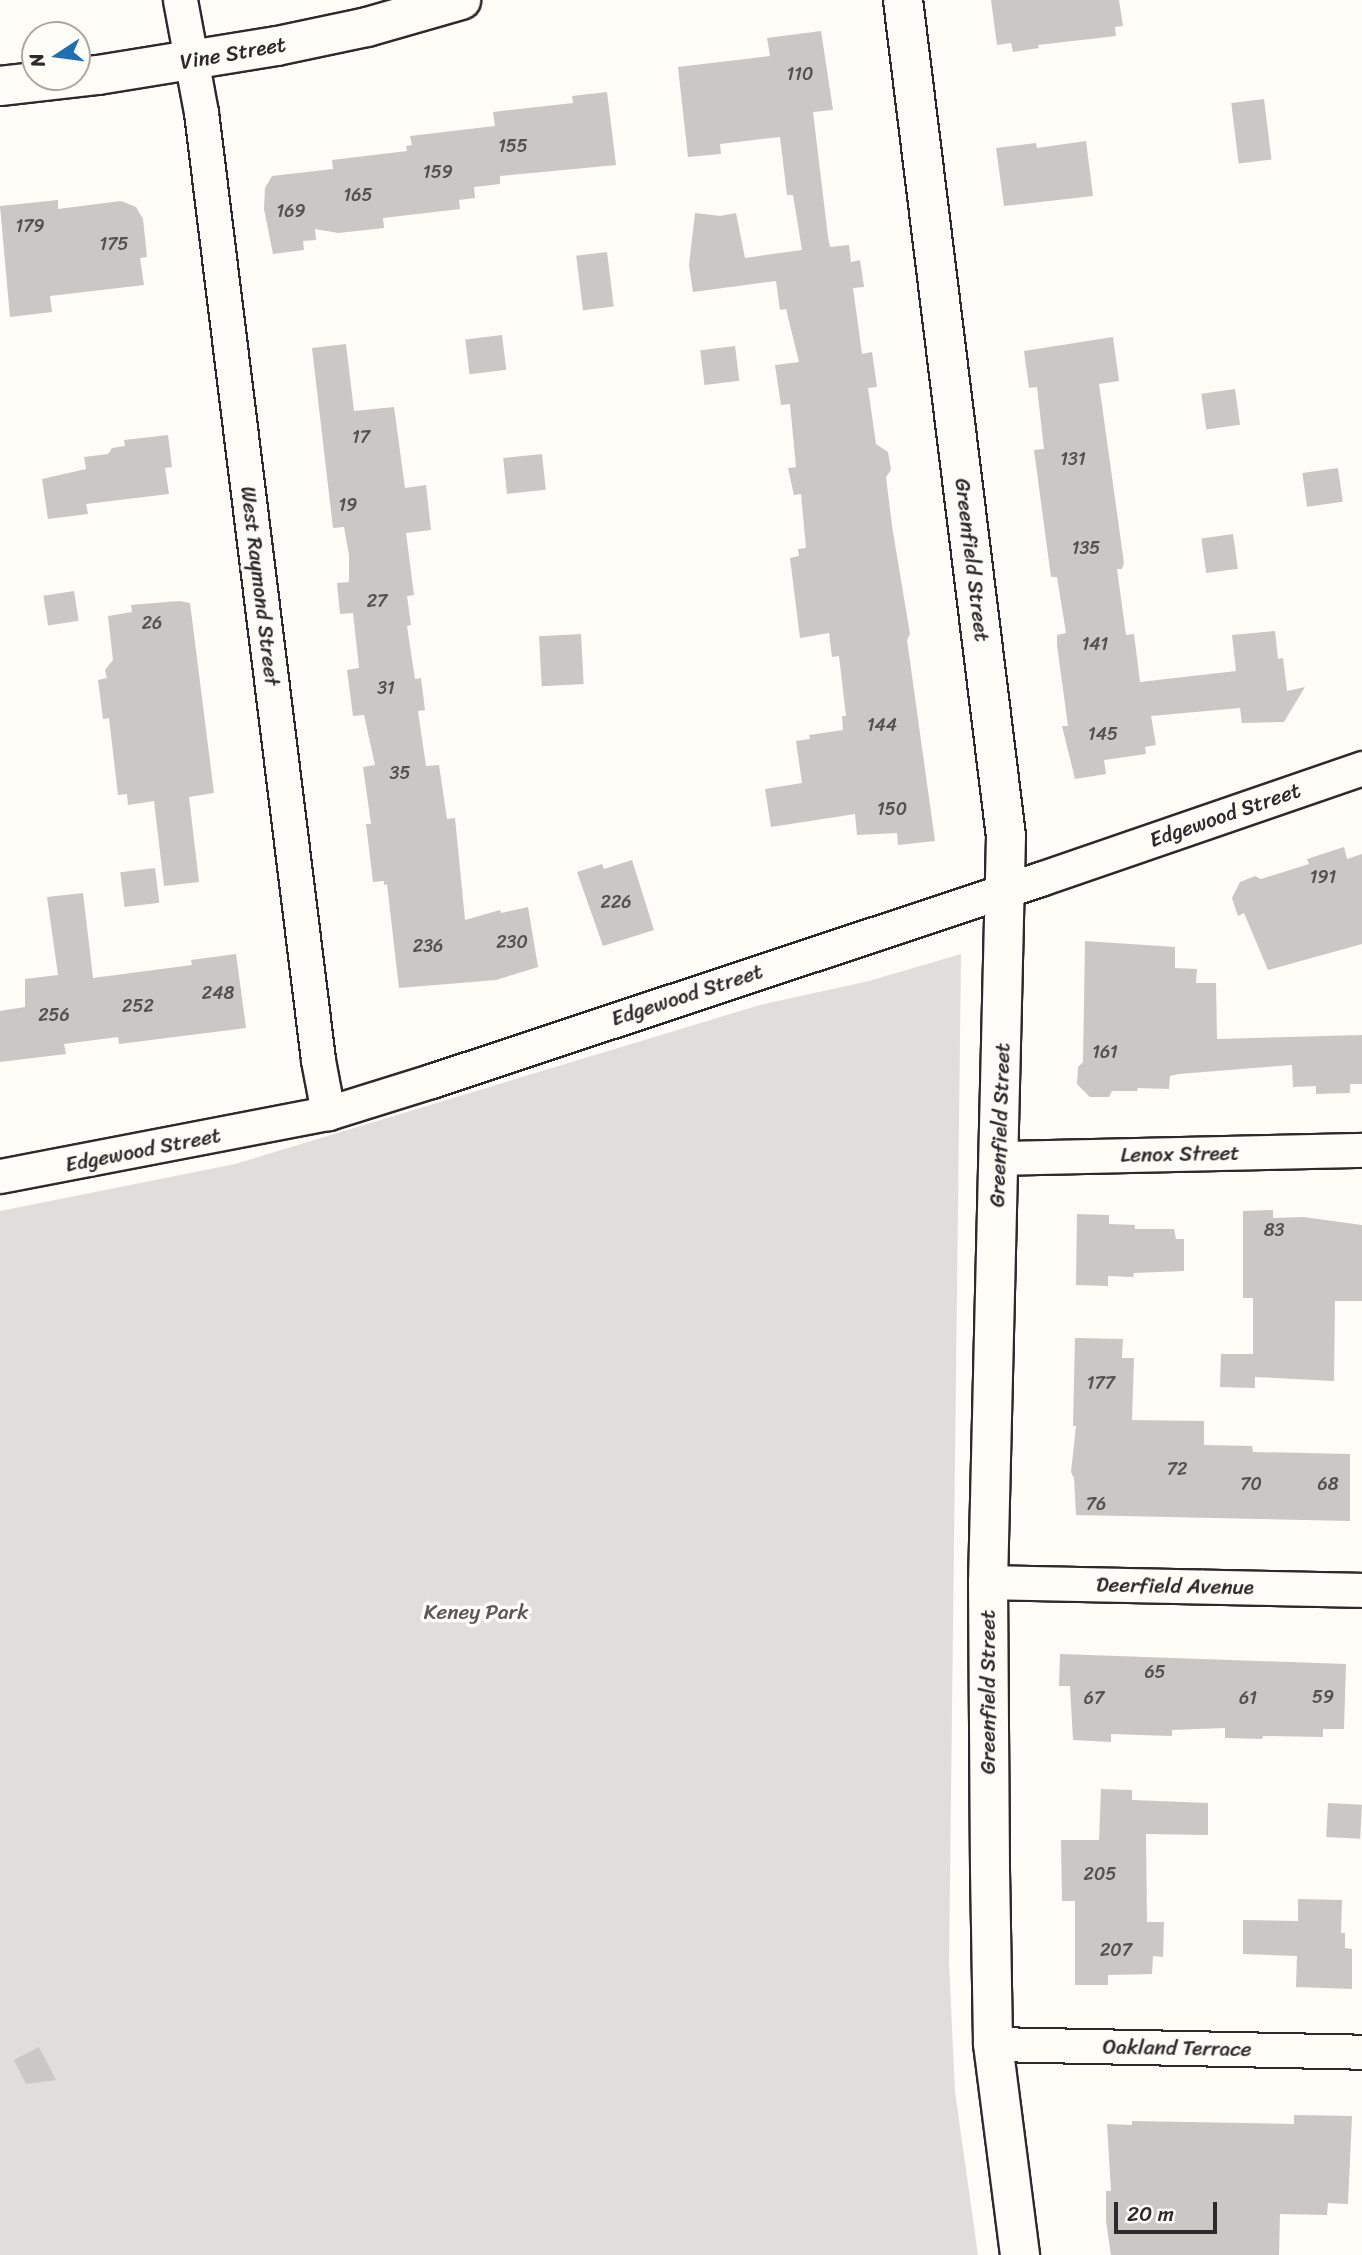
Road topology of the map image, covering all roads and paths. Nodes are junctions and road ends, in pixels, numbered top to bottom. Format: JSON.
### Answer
{"nodes":[{"id":1,"x":180,"y":0,"type":"edge"},
{"id":2,"x":461,"y":0,"type":"edge"},
{"id":3,"x":902,"y":0,"type":"edge"},
{"id":4,"x":192,"y":60,"type":"junction"},
{"id":5,"x":0,"y":86,"type":"edge"},
{"id":6,"x":1362,"y":768,"type":"edge"},
{"id":7,"x":1006,"y":890,"type":"junction"},
{"id":8,"x":328,"y":1113,"type":"junction"},
{"id":9,"x":1362,"y":1150,"type":"edge"},
{"id":10,"x":999,"y":1158,"type":"junction"},
{"id":11,"x":0,"y":1176,"type":"edge"},
{"id":12,"x":988,"y":1582,"type":"junction"},
{"id":13,"x":1362,"y":1590,"type":"edge"},
{"id":14,"x":993,"y":2044,"type":"junction"},
{"id":15,"x":1362,"y":2052,"type":"edge"},
{"id":16,"x":1020,"y":2255,"type":"edge"}],
"edges":[{"from":1,"to":4,"type":"street","name":"West Raymond Street"},
{"from":2,"to":4,"type":"street","name":"Vine Street"},
{"from":3,"to":7,"type":"street","name":"Greenfield Street"},
{"from":4,"to":5,"type":"street","name":"Vine Street"},
{"from":4,"to":8,"type":"street","name":"West Raymond Street"},
{"from":6,"to":7,"type":"street","name":"Edgewood Street"},
{"from":7,"to":8,"type":"street","name":"Edgewood Street"},
{"from":7,"to":10,"type":"street","name":"Greenfield Street"},
{"from":8,"to":11,"type":"street","name":"Edgewood Street"},
{"from":9,"to":10,"type":"street","name":"Lenox Street"},
{"from":10,"to":12,"type":"street","name":"Greenfield Street"},
{"from":12,"to":13,"type":"street","name":"Deerfield Avenue"},
{"from":12,"to":14,"type":"street","name":"Greenfield Street"},
{"from":14,"to":15,"type":"street","name":"Oakland Terrace"},
{"from":14,"to":16,"type":"street","name":"Greenfield Street"}]}
